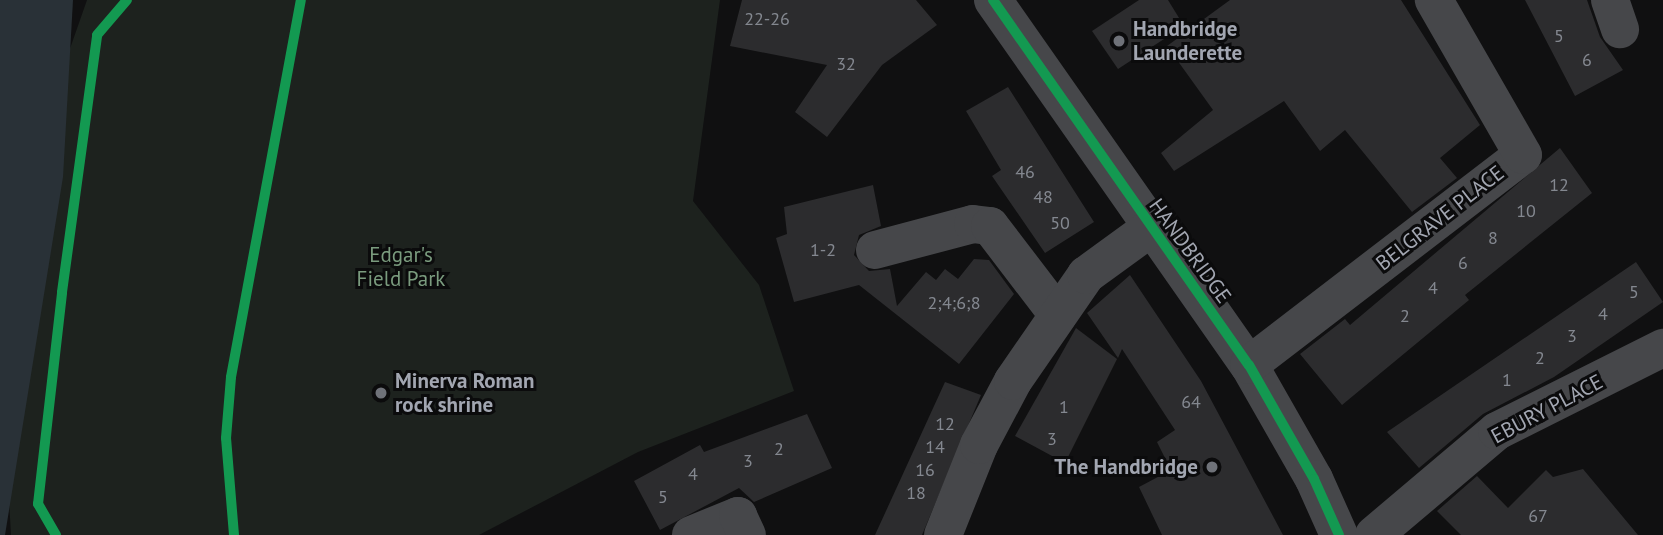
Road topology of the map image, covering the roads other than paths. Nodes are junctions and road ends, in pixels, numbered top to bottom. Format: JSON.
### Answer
{"nodes":[{"id":1,"x":993,"y":0,"type":"edge"},
{"id":2,"x":1434,"y":0,"type":"edge"},
{"id":3,"x":1149,"y":229,"type":"junction"},
{"id":4,"x":875,"y":250,"type":"dead end"},
{"id":5,"x":1058,"y":316,"type":"junction"},
{"id":6,"x":1663,"y":348,"type":"edge"},
{"id":7,"x":1249,"y":365,"type":"junction"},
{"id":8,"x":691,"y":535,"type":"edge"},
{"id":9,"x":747,"y":535,"type":"edge"},
{"id":10,"x":943,"y":535,"type":"edge"},
{"id":11,"x":1339,"y":535,"type":"edge"},
{"id":12,"x":1374,"y":535,"type":"edge"}],
"edges":[{"from":1,"to":3,"type":"street","name":"HANDBRIDGE"},
{"from":2,"to":7,"type":"street","name":"BELGRAVE PLACE"},
{"from":3,"to":5,"type":"street"},
{"from":3,"to":7,"type":"street","name":"HANDBRIDGE"},
{"from":4,"to":5,"type":"street"},
{"from":5,"to":10,"type":"street"},
{"from":6,"to":12,"type":"street","name":"EBURY PLACE"},
{"from":7,"to":11,"type":"street","name":"HANDBRIDGE"},
{"from":8,"to":9,"type":"street"}]}
